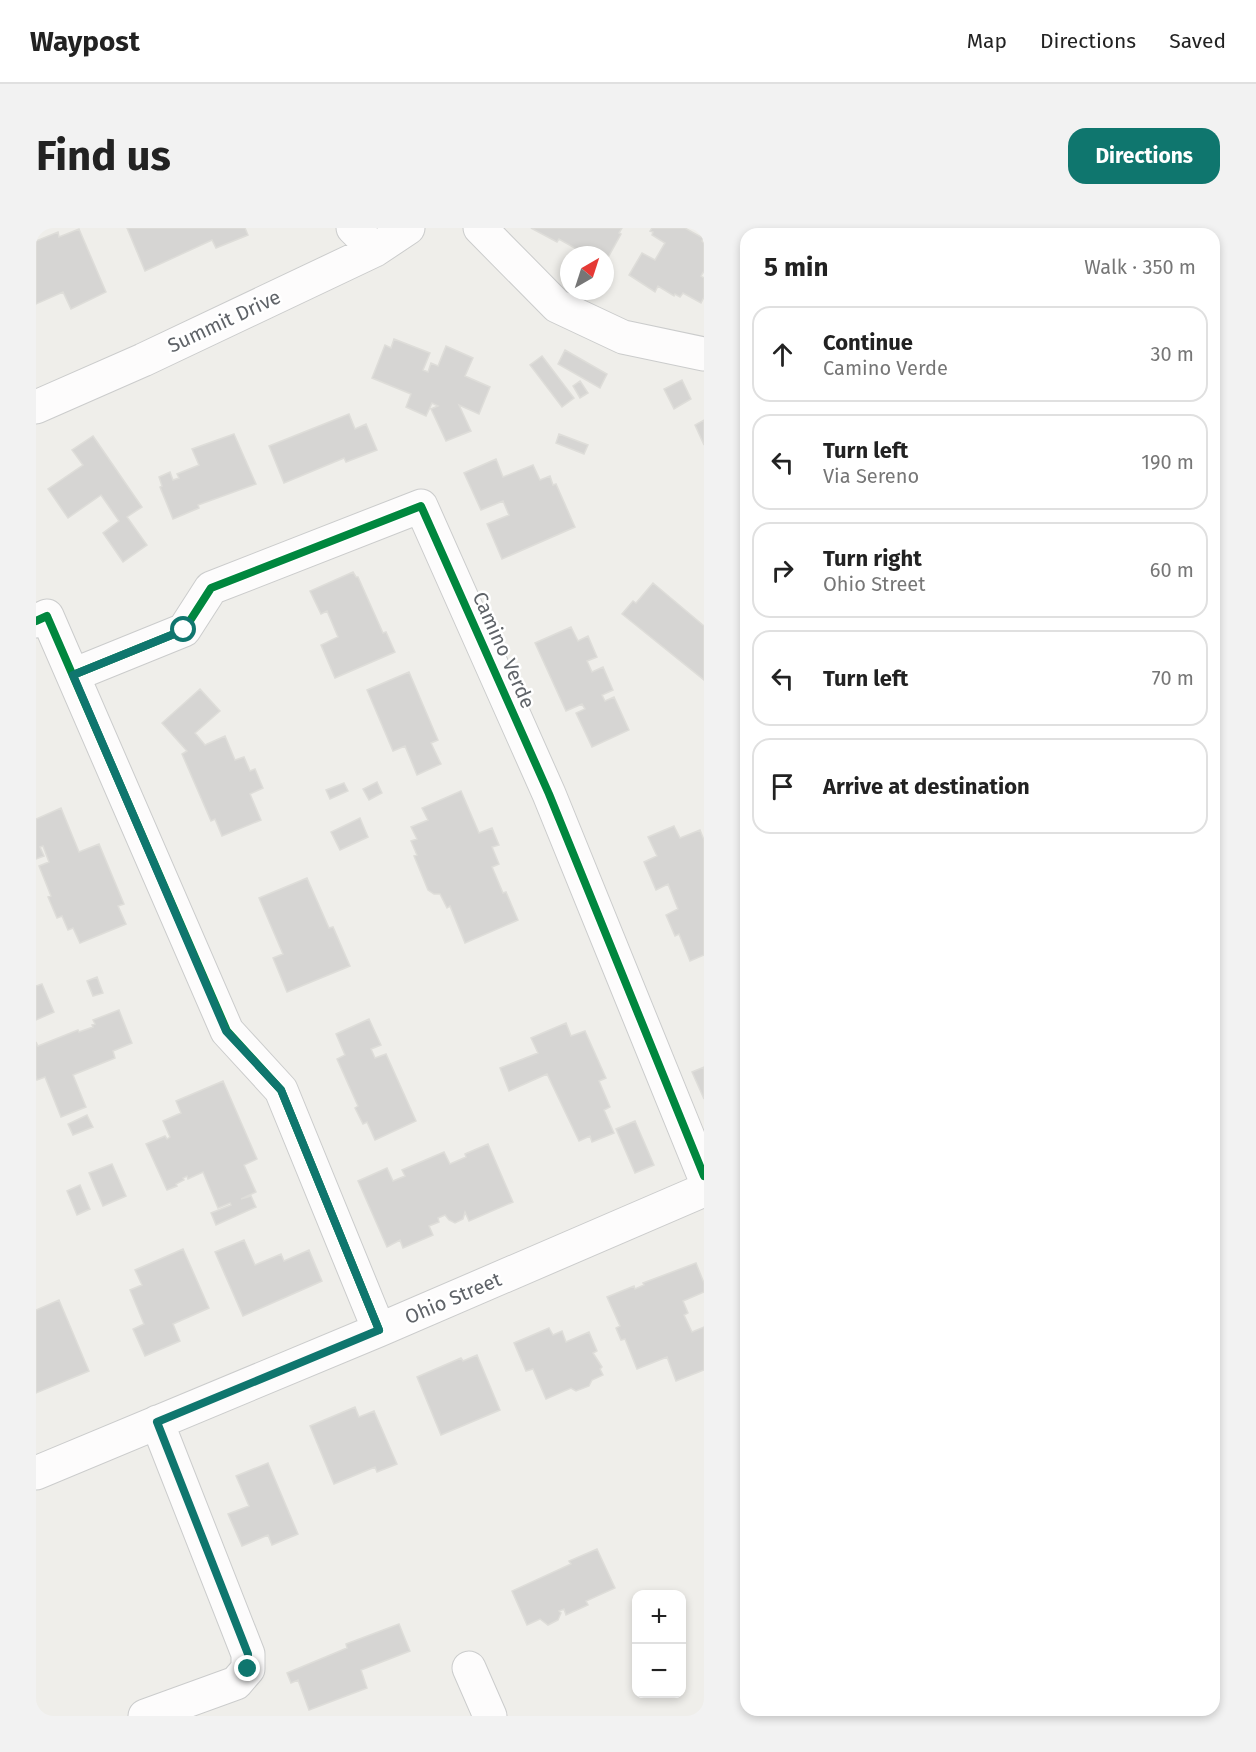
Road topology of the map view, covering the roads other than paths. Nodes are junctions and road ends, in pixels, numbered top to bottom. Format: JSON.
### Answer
{"nodes":[{"id":1,"x":408,"y":228,"type":"edge"},
{"id":2,"x":480,"y":228,"type":"edge"},
{"id":3,"x":364,"y":239,"type":"edge"},
{"id":4,"x":704,"y":354,"type":"edge"},
{"id":5,"x":36,"y":407,"type":"edge"},
{"id":6,"x":36,"y":621,"type":"edge"},
{"id":7,"x":73,"y":675,"type":"junction"},
{"id":8,"x":704,"y":1176,"type":"edge"},
{"id":9,"x":704,"y":1190,"type":"edge"},
{"id":10,"x":379,"y":1330,"type":"junction"},
{"id":11,"x":157,"y":1422,"type":"junction"},
{"id":12,"x":36,"y":1473,"type":"edge"},
{"id":13,"x":469,"y":1668,"type":"dead end"},
{"id":14,"x":145,"y":1716,"type":"edge"},
{"id":15,"x":490,"y":1716,"type":"edge"}],
"edges":[{"from":1,"to":3,"type":"street","name":"Summit Drive"},
{"from":2,"to":4,"type":"street"},
{"from":3,"to":5,"type":"street","name":"Summit Drive"},
{"from":6,"to":7,"type":"street"},
{"from":7,"to":8,"type":"street","name":"Camino Verde"},
{"from":7,"to":10,"type":"street"},
{"from":9,"to":10,"type":"street","name":"Ohio Street"},
{"from":10,"to":11,"type":"street","name":"Ohio Street"},
{"from":11,"to":12,"type":"street","name":"Ohio Street"},
{"from":11,"to":14,"type":"street"},
{"from":13,"to":15,"type":"street"}]}
